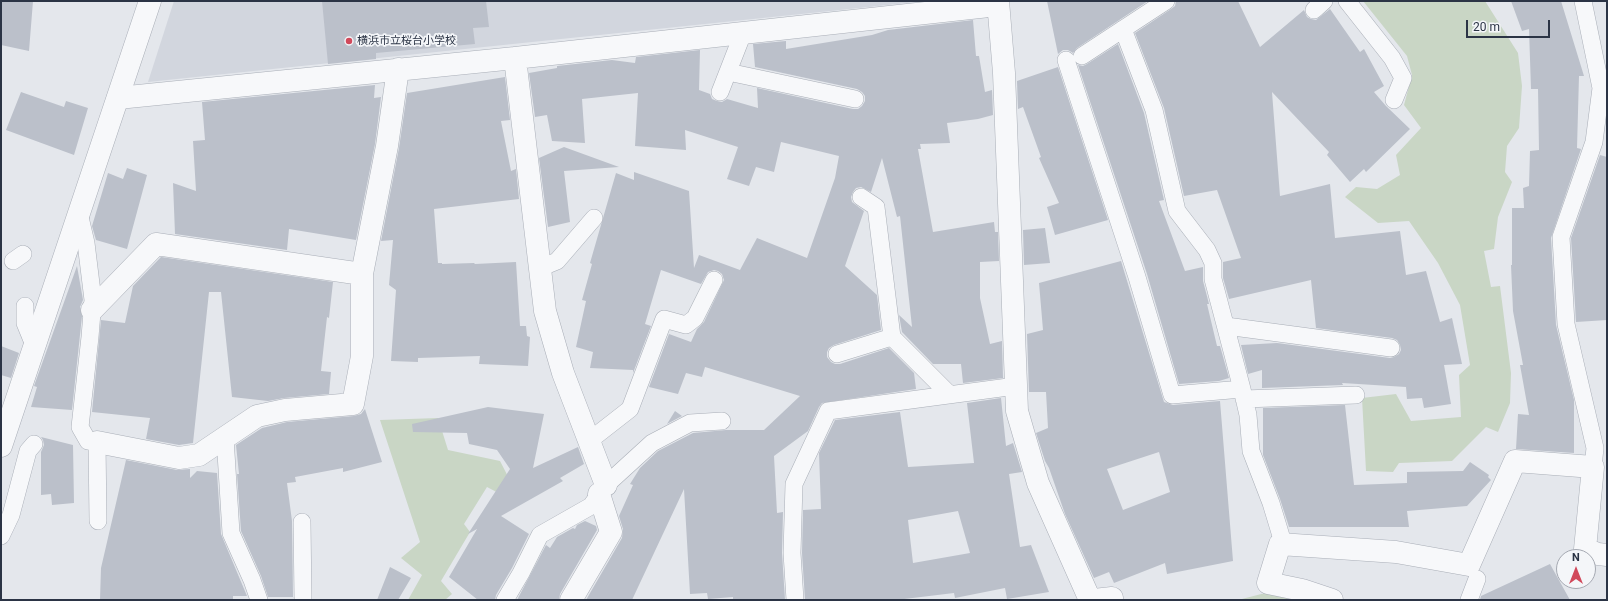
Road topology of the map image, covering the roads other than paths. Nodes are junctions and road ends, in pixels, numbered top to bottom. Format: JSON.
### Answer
{"nodes":[{"id":1,"x":150,"y":1,"type":"edge"},
{"id":2,"x":1166,"y":1,"type":"edge"},
{"id":3,"x":1347,"y":1,"type":"edge"},
{"id":4,"x":1583,"y":1,"type":"edge"},
{"id":5,"x":998,"y":3,"type":"edge"},
{"id":6,"x":1149,"y":6,"type":"edge"},
{"id":7,"x":1123,"y":29,"type":"junction"},
{"id":8,"x":743,"y":33,"type":"junction"},
{"id":9,"x":515,"y":58,"type":"junction"},
{"id":10,"x":398,"y":69,"type":"junction"},
{"id":11,"x":728,"y":72,"type":"junction"},
{"id":12,"x":720,"y":92,"type":"dead end"},
{"id":13,"x":118,"y":98,"type":"junction"},
{"id":14,"x":855,"y":99,"type":"dead end"},
{"id":15,"x":1394,"y":100,"type":"dead end"},
{"id":16,"x":861,"y":197,"type":"dead end"},
{"id":17,"x":78,"y":213,"type":"junction"},
{"id":18,"x":594,"y":218,"type":"dead end"},
{"id":19,"x":540,"y":268,"type":"junction"},
{"id":20,"x":362,"y":274,"type":"junction"},
{"id":21,"x":714,"y":280,"type":"dead end"},
{"id":22,"x":25,"y":306,"type":"dead end"},
{"id":23,"x":92,"y":310,"type":"junction"},
{"id":24,"x":1226,"y":326,"type":"junction"},
{"id":25,"x":892,"y":337,"type":"junction"},
{"id":26,"x":34,"y":345,"type":"junction"},
{"id":27,"x":1391,"y":348,"type":"dead end"},
{"id":28,"x":837,"y":354,"type":"dead end"},
{"id":29,"x":1016,"y":386,"type":"junction"},
{"id":30,"x":1243,"y":394,"type":"junction"},
{"id":31,"x":950,"y":396,"type":"junction"},
{"id":32,"x":1356,"y":396,"type":"dead end"},
{"id":33,"x":722,"y":421,"type":"dead end"},
{"id":34,"x":225,"y":437,"type":"junction"},
{"id":35,"x":589,"y":441,"type":"junction"},
{"id":36,"x":97,"y":442,"type":"junction"},
{"id":37,"x":34,"y":444,"type":"dead end"},
{"id":38,"x":1,"y":446,"type":"edge"},
{"id":39,"x":1593,"y":467,"type":"junction"},
{"id":40,"x":603,"y":489,"type":"junction"},
{"id":41,"x":98,"y":521,"type":"dead end"},
{"id":42,"x":302,"y":522,"type":"dead end"},
{"id":43,"x":1,"y":536,"type":"edge"},
{"id":44,"x":1280,"y":544,"type":"junction"},
{"id":45,"x":1607,"y":555,"type":"edge"},
{"id":46,"x":1477,"y":579,"type":"dead end"},
{"id":47,"x":258,"y":600,"type":"edge"},
{"id":48,"x":303,"y":600,"type":"edge"},
{"id":49,"x":505,"y":600,"type":"edge"},
{"id":50,"x":571,"y":600,"type":"edge"},
{"id":51,"x":795,"y":600,"type":"edge"},
{"id":52,"x":1090,"y":600,"type":"edge"},
{"id":53,"x":1332,"y":600,"type":"edge"},
{"id":54,"x":1469,"y":600,"type":"edge"}],
"edges":[{"from":1,"to":13,"type":"street"},
{"from":2,"to":6,"type":"lane"},
{"from":3,"to":15,"type":"lane"},
{"from":4,"to":39,"type":"lane"},
{"from":5,"to":8,"type":"street"},
{"from":5,"to":29,"type":"street"},
{"from":6,"to":7,"type":"lane"},
{"from":7,"to":24,"type":"lane"},
{"from":7,"to":30,"type":"lane"},
{"from":8,"to":9,"type":"street"},
{"from":8,"to":11,"type":"lane"},
{"from":9,"to":10,"type":"street"},
{"from":9,"to":19,"type":"street"},
{"from":10,"to":13,"type":"street"},
{"from":10,"to":20,"type":"street"},
{"from":11,"to":12,"type":"lane"},
{"from":11,"to":14,"type":"lane"},
{"from":13,"to":17,"type":"street"},
{"from":16,"to":25,"type":"lane"},
{"from":17,"to":23,"type":"lane"},
{"from":17,"to":26,"type":"street"},
{"from":18,"to":19,"type":"lane"},
{"from":19,"to":35,"type":"street"},
{"from":20,"to":23,"type":"street"},
{"from":20,"to":34,"type":"street"},
{"from":21,"to":35,"type":"lane"},
{"from":22,"to":26,"type":"lane"},
{"from":23,"to":36,"type":"lane"},
{"from":24,"to":27,"type":"lane"},
{"from":24,"to":30,"type":"lane"},
{"from":25,"to":28,"type":"lane"},
{"from":25,"to":31,"type":"lane"},
{"from":26,"to":38,"type":"street"},
{"from":29,"to":31,"type":"lane"},
{"from":29,"to":52,"type":"street"},
{"from":30,"to":32,"type":"lane"},
{"from":30,"to":44,"type":"lane"},
{"from":31,"to":51,"type":"lane"},
{"from":33,"to":40,"type":"lane"},
{"from":34,"to":36,"type":"street"},
{"from":34,"to":47,"type":"lane"},
{"from":35,"to":40,"type":"street"},
{"from":36,"to":41,"type":"lane"},
{"from":37,"to":43,"type":"lane"},
{"from":39,"to":44,"type":"street"},
{"from":39,"to":45,"type":"street"},
{"from":40,"to":49,"type":"lane"},
{"from":40,"to":50,"type":"street"},
{"from":42,"to":48,"type":"lane"},
{"from":44,"to":53,"type":"street"},
{"from":46,"to":54,"type":"lane"}]}
